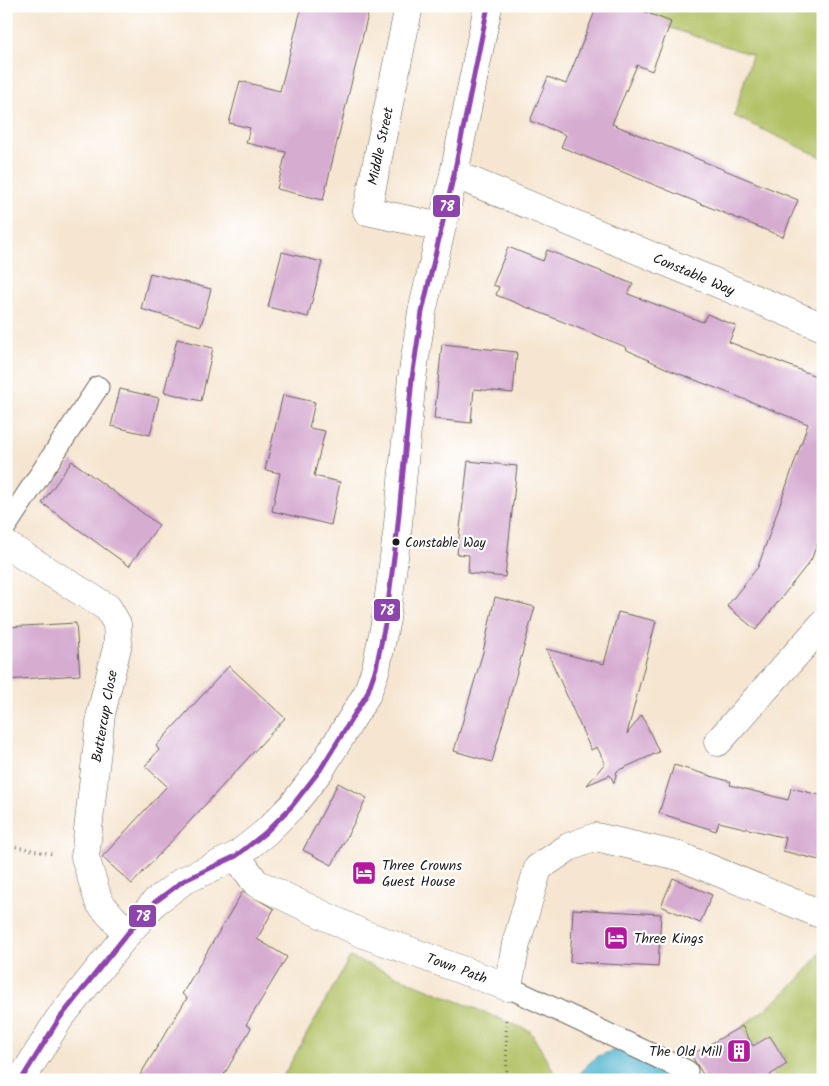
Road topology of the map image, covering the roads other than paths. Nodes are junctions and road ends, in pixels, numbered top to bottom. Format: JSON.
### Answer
{"nodes":[{"id":1,"x":409,"y":6,"type":"edge"},
{"id":2,"x":488,"y":6,"type":"edge"},
{"id":3,"x":454,"y":174,"type":"junction"},
{"id":4,"x":441,"y":227,"type":"junction"},
{"id":5,"x":823,"y":327,"type":"edge"},
{"id":6,"x":98,"y":387,"type":"dead end"},
{"id":7,"x":6,"y":526,"type":"edge"},
{"id":8,"x":6,"y":545,"type":"edge"},
{"id":9,"x":823,"y":624,"type":"edge"},
{"id":10,"x":718,"y":742,"type":"dead end"},
{"id":11,"x":236,"y":856,"type":"junction"},
{"id":12,"x":823,"y":914,"type":"edge"},
{"id":13,"x":127,"y":934,"type":"junction"},
{"id":14,"x":508,"y":987,"type":"junction"},
{"id":15,"x":687,"y":1070,"type":"dead end"},
{"id":16,"x":21,"y":1080,"type":"edge"}],
"edges":[{"from":1,"to":4,"type":"street","name":"Middle Street"},
{"from":2,"to":3,"type":"street"},
{"from":3,"to":4,"type":"street"},
{"from":3,"to":5,"type":"street","name":"Constable Way"},
{"from":4,"to":11,"type":"street"},
{"from":6,"to":7,"type":"lane"},
{"from":8,"to":13,"type":"street","name":"Buttercup Close"},
{"from":9,"to":10,"type":"street"},
{"from":11,"to":13,"type":"street"},
{"from":11,"to":14,"type":"street","name":"Town Path"},
{"from":12,"to":14,"type":"street"},
{"from":13,"to":16,"type":"street"},
{"from":14,"to":15,"type":"lane","name":"Town Path"}]}
